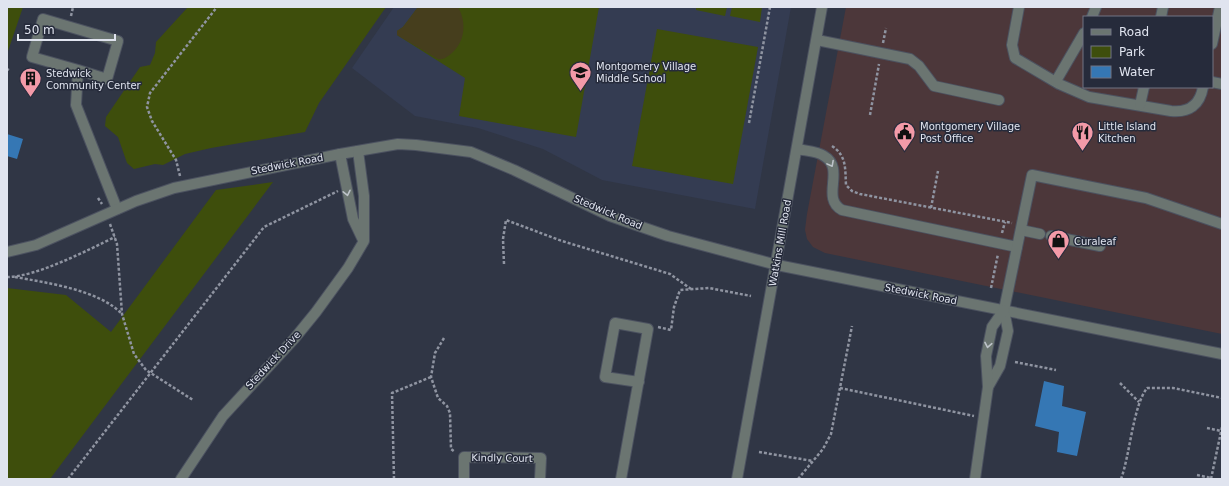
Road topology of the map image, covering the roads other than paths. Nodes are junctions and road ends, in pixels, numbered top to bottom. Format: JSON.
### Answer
{"nodes":[{"id":1,"x":822,"y":7,"type":"edge"},
{"id":2,"x":1019,"y":7,"type":"edge"},
{"id":3,"x":1220,"y":7,"type":"edge"},
{"id":4,"x":1083,"y":35,"type":"edge"},
{"id":5,"x":1213,"y":39,"type":"edge"},
{"id":6,"x":816,"y":40,"type":"junction"},
{"id":7,"x":78,"y":70,"type":"junction"},
{"id":8,"x":1056,"y":81,"type":"junction"},
{"id":9,"x":1144,"y":88,"type":"edge"},
{"id":10,"x":1203,"y":88,"type":"edge"},
{"id":11,"x":999,"y":100,"type":"dead end"},
{"id":12,"x":1140,"y":105,"type":"junction"},
{"id":13,"x":797,"y":149,"type":"junction"},
{"id":14,"x":358,"y":151,"type":"junction"},
{"id":15,"x":340,"y":154,"type":"junction"},
{"id":16,"x":117,"y":209,"type":"junction"},
{"id":17,"x":1222,"y":224,"type":"edge"},
{"id":18,"x":1021,"y":227,"type":"junction"},
{"id":19,"x":1040,"y":234,"type":"dead end"},
{"id":20,"x":1051,"y":236,"type":"dead end"},
{"id":21,"x":364,"y":241,"type":"junction"},
{"id":22,"x":1100,"y":246,"type":"dead end"},
{"id":23,"x":1017,"y":247,"type":"junction"},
{"id":24,"x":7,"y":252,"type":"edge"},
{"id":25,"x":777,"y":265,"type":"junction"},
{"id":26,"x":1004,"y":310,"type":"junction"},
{"id":27,"x":1222,"y":354,"type":"edge"},
{"id":28,"x":639,"y":382,"type":"junction"},
{"id":29,"x":988,"y":387,"type":"junction"},
{"id":30,"x":182,"y":479,"type":"edge"},
{"id":31,"x":464,"y":479,"type":"edge"},
{"id":32,"x":540,"y":479,"type":"edge"},
{"id":33,"x":621,"y":479,"type":"edge"},
{"id":34,"x":737,"y":479,"type":"edge"},
{"id":35,"x":975,"y":479,"type":"edge"}],
"edges":[{"from":1,"to":6,"type":"street","name":"Watkins Mill Road"},
{"from":2,"to":8,"type":"street"},
{"from":3,"to":5,"type":"street"},
{"from":4,"to":8,"type":"street"},
{"from":6,"to":11,"type":"street"},
{"from":6,"to":13,"type":"street","name":"Watkins Mill Road"},
{"from":7,"to":7,"type":"street"},
{"from":7,"to":16,"type":"street"},
{"from":8,"to":12,"type":"street"},
{"from":9,"to":12,"type":"street"},
{"from":10,"to":12,"type":"street"},
{"from":13,"to":23,"type":"street","one_way":true},
{"from":13,"to":25,"type":"street","name":"Watkins Mill Road"},
{"from":14,"to":15,"type":"street","name":"Stedwick Road"},
{"from":14,"to":21,"type":"street"},
{"from":14,"to":25,"type":"street","name":"Stedwick Road"},
{"from":15,"to":16,"type":"street","name":"Stedwick Road"},
{"from":15,"to":21,"type":"street","one_way":true},
{"from":16,"to":24,"type":"street","name":"Stedwick Road"},
{"from":17,"to":18,"type":"street"},
{"from":18,"to":19,"type":"street"},
{"from":18,"to":23,"type":"street"},
{"from":20,"to":22,"type":"street"},
{"from":21,"to":30,"type":"street","name":"Stedwick Drive"},
{"from":23,"to":26,"type":"street"},
{"from":25,"to":26,"type":"street","name":"Stedwick Road"},
{"from":25,"to":34,"type":"street","name":"Watkins Mill Road"},
{"from":26,"to":27,"type":"street","name":"Stedwick Road"},
{"from":26,"to":29,"type":"street","one_way":true},
{"from":26,"to":29,"type":"street"},
{"from":28,"to":28,"type":"street"},
{"from":28,"to":33,"type":"street"},
{"from":29,"to":35,"type":"street"},
{"from":31,"to":32,"type":"street","name":"Kindly Court"}]}
